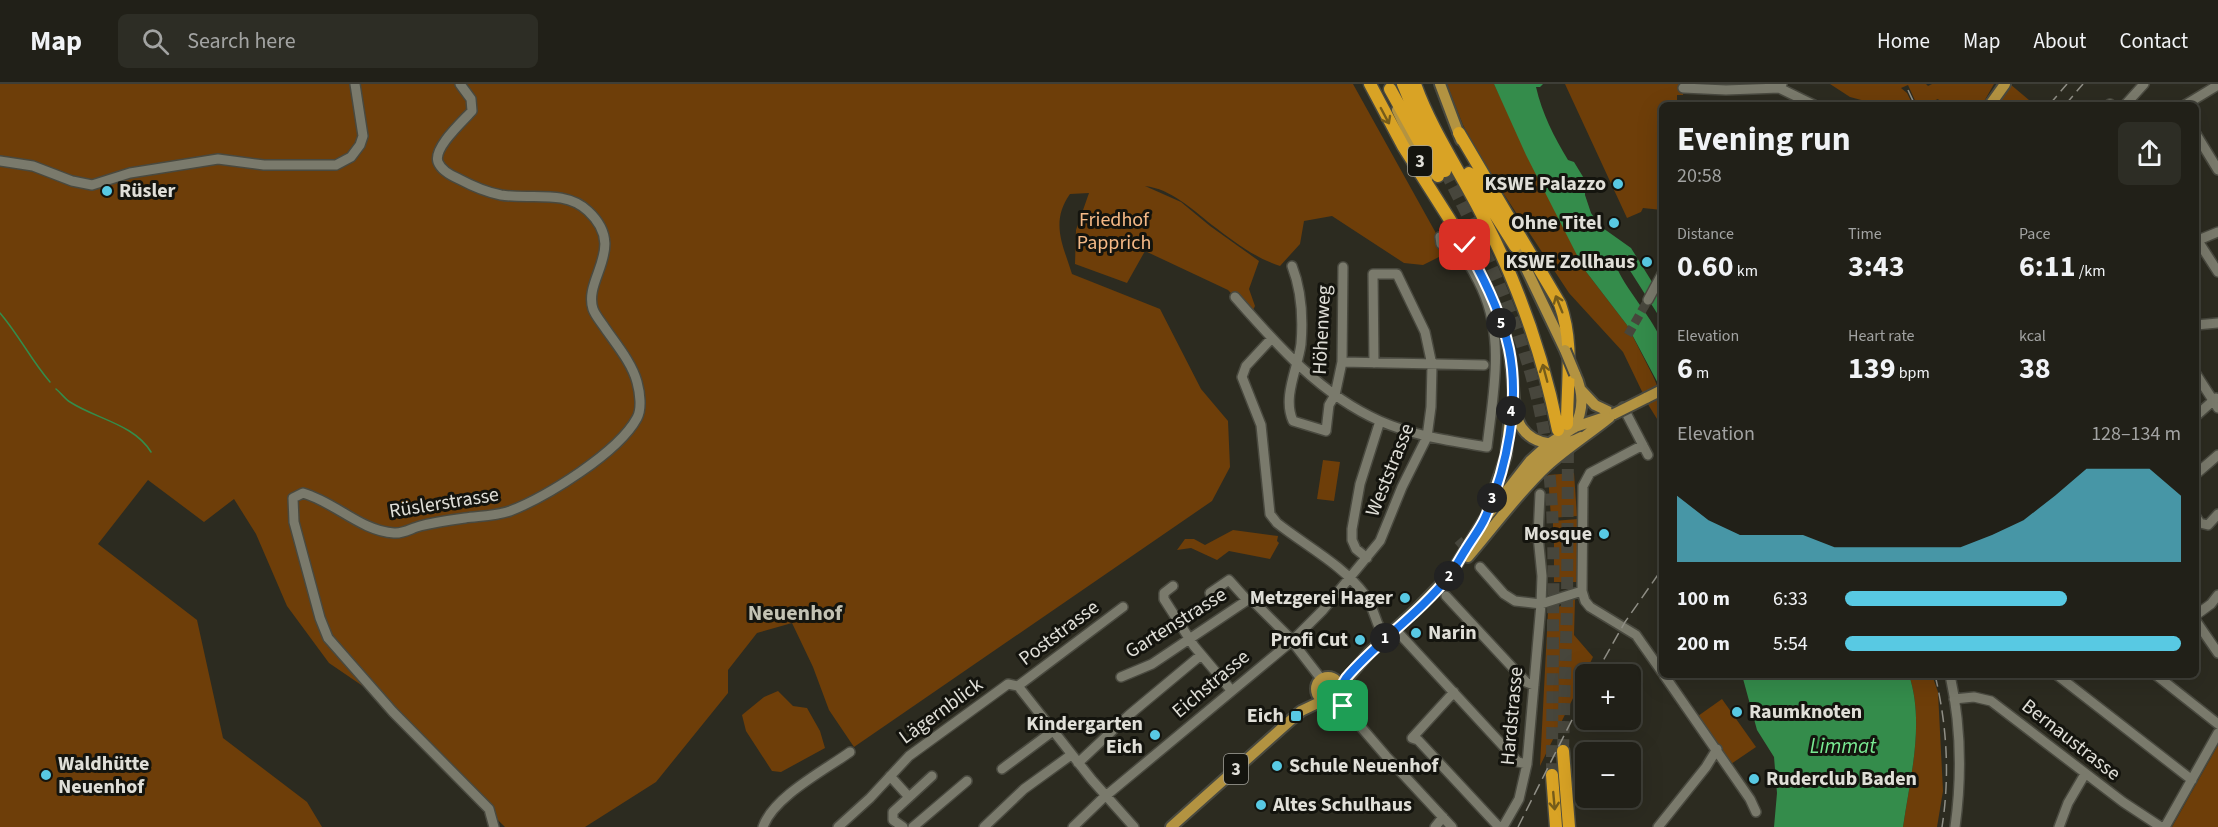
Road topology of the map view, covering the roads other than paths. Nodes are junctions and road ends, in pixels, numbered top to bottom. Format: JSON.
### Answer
{"nodes":[{"id":1,"x":356,"y":84,"type":"edge"},
{"id":2,"x":460,"y":84,"type":"edge"},
{"id":3,"x":1370,"y":84,"type":"edge"},
{"id":4,"x":1403,"y":84,"type":"edge"},
{"id":5,"x":1440,"y":84,"type":"edge"},
{"id":6,"x":1770,"y":84,"type":"edge"},
{"id":7,"x":2005,"y":84,"type":"edge"},
{"id":8,"x":2144,"y":84,"type":"edge"},
{"id":9,"x":2218,"y":85,"type":"edge"},
{"id":10,"x":1416,"y":86,"type":"edge"},
{"id":11,"x":1781,"y":86,"type":"edge"},
{"id":12,"x":1389,"y":87,"type":"edge"},
{"id":13,"x":1683,"y":88,"type":"dead end"},
{"id":14,"x":1809,"y":102,"type":"edge"},
{"id":15,"x":1992,"y":102,"type":"edge"},
{"id":16,"x":2128,"y":102,"type":"edge"},
{"id":17,"x":2190,"y":102,"type":"edge"},
{"id":18,"x":1458,"y":133,"type":"junction"},
{"id":19,"x":2199,"y":139,"type":"edge"},
{"id":20,"x":0,"y":160,"type":"edge"},
{"id":21,"x":2218,"y":170,"type":"edge"},
{"id":22,"x":2218,"y":232,"type":"edge"},
{"id":23,"x":1452,"y":235,"type":"junction"},
{"id":24,"x":2199,"y":239,"type":"edge"},
{"id":25,"x":2199,"y":243,"type":"edge"},
{"id":26,"x":1515,"y":246,"type":"junction"},
{"id":27,"x":1293,"y":266,"type":"dead end"},
{"id":28,"x":1343,"y":267,"type":"dead end"},
{"id":29,"x":2218,"y":272,"type":"edge"},
{"id":30,"x":1658,"y":280,"type":"edge"},
{"id":31,"x":1235,"y":297,"type":"dead end"},
{"id":32,"x":1648,"y":300,"type":"tunnel mouth"},
{"id":33,"x":2218,"y":323,"type":"edge"},
{"id":34,"x":2199,"y":325,"type":"edge"},
{"id":35,"x":1272,"y":338,"type":"junction"},
{"id":36,"x":1374,"y":363,"type":"junction"},
{"id":37,"x":1297,"y":365,"type":"junction"},
{"id":38,"x":1432,"y":365,"type":"junction"},
{"id":39,"x":1484,"y":365,"type":"dead end"},
{"id":40,"x":1342,"y":367,"type":"junction"},
{"id":41,"x":2199,"y":378,"type":"edge"},
{"id":42,"x":1513,"y":380,"type":"junction"},
{"id":43,"x":1581,"y":390,"type":"junction"},
{"id":44,"x":1659,"y":391,"type":"edge"},
{"id":45,"x":1335,"y":395,"type":"junction"},
{"id":46,"x":2216,"y":402,"type":"edge"},
{"id":47,"x":1618,"y":410,"type":"junction"},
{"id":48,"x":2199,"y":414,"type":"edge"},
{"id":49,"x":1380,"y":421,"type":"junction"},
{"id":50,"x":1562,"y":434,"type":"junction"},
{"id":51,"x":1427,"y":436,"type":"junction"},
{"id":52,"x":1581,"y":437,"type":"junction"},
{"id":53,"x":1643,"y":445,"type":"junction"},
{"id":54,"x":1648,"y":455,"type":"dead end"},
{"id":55,"x":2218,"y":455,"type":"edge"},
{"id":56,"x":2199,"y":471,"type":"edge"},
{"id":57,"x":1540,"y":494,"type":"dead end"},
{"id":58,"x":2218,"y":514,"type":"edge"},
{"id":59,"x":1490,"y":521,"type":"junction"},
{"id":60,"x":2199,"y":522,"type":"edge"},
{"id":61,"x":1366,"y":558,"type":"junction"},
{"id":62,"x":1480,"y":567,"type":"dead end"},
{"id":63,"x":1350,"y":579,"type":"junction"},
{"id":64,"x":1173,"y":586,"type":"dead end"},
{"id":65,"x":1582,"y":591,"type":"junction"},
{"id":66,"x":1210,"y":593,"type":"dead end"},
{"id":67,"x":2218,"y":595,"type":"edge"},
{"id":68,"x":1446,"y":596,"type":"dead end"},
{"id":69,"x":1246,"y":600,"type":"junction"},
{"id":70,"x":1541,"y":604,"type":"junction"},
{"id":71,"x":1123,"y":608,"type":"dead end"},
{"id":72,"x":2199,"y":613,"type":"edge"},
{"id":73,"x":2199,"y":625,"type":"edge"},
{"id":74,"x":1395,"y":629,"type":"junction"},
{"id":75,"x":1385,"y":637,"type":"junction"},
{"id":76,"x":1190,"y":639,"type":"junction"},
{"id":77,"x":1292,"y":641,"type":"junction"},
{"id":78,"x":2218,"y":653,"type":"edge"},
{"id":79,"x":1201,"y":655,"type":"junction"},
{"id":80,"x":1659,"y":667,"type":"edge"},
{"id":81,"x":1121,"y":677,"type":"dead end"},
{"id":82,"x":1667,"y":678,"type":"edge"},
{"id":83,"x":1950,"y":678,"type":"edge"},
{"id":84,"x":2061,"y":678,"type":"edge"},
{"id":85,"x":2160,"y":678,"type":"edge"},
{"id":86,"x":1018,"y":686,"type":"junction"},
{"id":87,"x":1534,"y":686,"type":"junction"},
{"id":88,"x":1329,"y":687,"type":"junction"},
{"id":89,"x":1231,"y":690,"type":"junction"},
{"id":90,"x":1454,"y":692,"type":"junction"},
{"id":91,"x":1954,"y":699,"type":"junction"},
{"id":92,"x":1301,"y":711,"type":"junction"},
{"id":93,"x":2218,"y":724,"type":"edge"},
{"id":94,"x":1053,"y":731,"type":"junction"},
{"id":95,"x":2218,"y":733,"type":"edge"},
{"id":96,"x":1717,"y":749,"type":"junction"},
{"id":97,"x":1563,"y":751,"type":"tunnel mouth"},
{"id":98,"x":850,"y":752,"type":"dead end"},
{"id":99,"x":1075,"y":759,"type":"junction"},
{"id":100,"x":1527,"y":764,"type":"junction"},
{"id":101,"x":1002,"y":769,"type":"dead end"},
{"id":102,"x":2085,"y":774,"type":"junction"},
{"id":103,"x":1552,"y":775,"type":"tunnel mouth"},
{"id":104,"x":890,"y":776,"type":"junction"},
{"id":105,"x":932,"y":776,"type":"dead end"},
{"id":106,"x":2192,"y":780,"type":"junction"},
{"id":107,"x":967,"y":781,"type":"dead end"},
{"id":108,"x":1106,"y":796,"type":"junction"},
{"id":109,"x":909,"y":797,"type":"junction"},
{"id":110,"x":1756,"y":812,"type":"dead end"},
{"id":111,"x":1443,"y":817,"type":"junction"},
{"id":112,"x":494,"y":827,"type":"edge"},
{"id":113,"x":763,"y":827,"type":"edge"},
{"id":114,"x":838,"y":827,"type":"edge"},
{"id":115,"x":903,"y":827,"type":"edge"},
{"id":116,"x":913,"y":827,"type":"edge"},
{"id":117,"x":984,"y":827,"type":"edge"},
{"id":118,"x":1073,"y":827,"type":"edge"},
{"id":119,"x":1134,"y":827,"type":"edge"},
{"id":120,"x":1171,"y":827,"type":"edge"},
{"id":121,"x":1435,"y":827,"type":"edge"},
{"id":122,"x":1452,"y":827,"type":"edge"},
{"id":123,"x":1501,"y":827,"type":"edge"},
{"id":124,"x":1556,"y":827,"type":"edge"},
{"id":125,"x":1569,"y":827,"type":"edge"},
{"id":126,"x":1658,"y":827,"type":"edge"},
{"id":127,"x":1955,"y":827,"type":"edge"},
{"id":128,"x":2059,"y":827,"type":"edge"},
{"id":129,"x":2163,"y":827,"type":"edge"}],
"edges":[{"from":1,"to":20,"type":"street"},
{"from":2,"to":112,"type":"street","name":"Rüslerstrasse"},
{"from":3,"to":23,"type":"highway","one_way":true},
{"from":4,"to":12,"type":"highway"},
{"from":5,"to":18,"type":"main road"},
{"from":6,"to":11,"type":"street"},
{"from":7,"to":15,"type":"main road"},
{"from":8,"to":16,"type":"street"},
{"from":9,"to":17,"type":"street"},
{"from":10,"to":26,"type":"highway"},
{"from":50,"to":10,"type":"highway","one_way":true},
{"from":11,"to":13,"type":"street"},
{"from":11,"to":14,"type":"street"},
{"from":12,"to":23,"type":"main road","number":"3"},
{"from":18,"to":26,"type":"main road"},
{"from":50,"to":18,"type":"highway","one_way":true},
{"from":19,"to":21,"type":"street"},
{"from":22,"to":24,"type":"street"},
{"from":23,"to":42,"type":"main road","number":"3"},
{"from":23,"to":51,"type":"street"},
{"from":25,"to":29,"type":"street"},
{"from":26,"to":43,"type":"main road","bridge":true},
{"from":27,"to":37,"type":"street"},
{"from":28,"to":40,"type":"street","name":"Höhenweg"},
{"from":30,"to":32,"type":"street"},
{"from":31,"to":35,"type":"street"},
{"from":33,"to":34,"type":"street"},
{"from":35,"to":37,"type":"street"},
{"from":35,"to":63,"type":"street"},
{"from":36,"to":38,"type":"street"},
{"from":36,"to":38,"type":"street","name":"Weststrasse"},
{"from":36,"to":40,"type":"street"},
{"from":37,"to":45,"type":"street"},
{"from":37,"to":45,"type":"street","name":"Höhenweg"},
{"from":38,"to":39,"type":"street"},
{"from":38,"to":51,"type":"street","name":"Weststrasse"},
{"from":40,"to":45,"type":"street","name":"Höhenweg"},
{"from":41,"to":46,"type":"street"},
{"from":42,"to":50,"type":"main road","number":"3"},
{"from":42,"to":59,"type":"main road","number":"3"},
{"from":43,"to":47,"type":"main road"},
{"from":43,"to":50,"type":"main road"},
{"from":44,"to":47,"type":"main road","bridge":true},
{"from":45,"to":49,"type":"street"},
{"from":46,"to":48,"type":"street"},
{"from":47,"to":50,"type":"main road"},
{"from":47,"to":52,"type":"main road","number":"3"},
{"from":47,"to":53,"type":"street"},
{"from":49,"to":51,"type":"street"},
{"from":49,"to":61,"type":"street"},
{"from":50,"to":52,"type":"main road","number":"3"},
{"from":50,"to":59,"type":"main road","number":"3"},
{"from":51,"to":61,"type":"street","name":"Weststrasse"},
{"from":52,"to":59,"type":"main road","number":"3"},
{"from":53,"to":54,"type":"street"},
{"from":53,"to":65,"type":"street"},
{"from":55,"to":56,"type":"street"},
{"from":57,"to":70,"type":"street","name":"Hardstrasse"},
{"from":58,"to":60,"type":"street"},
{"from":59,"to":74,"type":"main road","number":"3"},
{"from":61,"to":63,"type":"street","name":"Weststrasse"},
{"from":62,"to":70,"type":"street"},
{"from":63,"to":75,"type":"street"},
{"from":63,"to":77,"type":"street","name":"Weststrasse"},
{"from":64,"to":76,"type":"street"},
{"from":65,"to":70,"type":"street"},
{"from":65,"to":80,"type":"street"},
{"from":66,"to":69,"type":"street"},
{"from":67,"to":72,"type":"street"},
{"from":68,"to":87,"type":"street"},
{"from":69,"to":76,"type":"street","name":"Gartenstrasse"},
{"from":69,"to":77,"type":"street","name":"Gartenstrasse"},
{"from":70,"to":87,"type":"street","name":"Hardstrasse"},
{"from":71,"to":86,"type":"street","name":"Poststrasse"},
{"from":73,"to":78,"type":"street"},
{"from":74,"to":75,"type":"main road","number":"3"},
{"from":74,"to":90,"type":"street"},
{"from":75,"to":88,"type":"main road","number":"3"},
{"from":76,"to":79,"type":"street"},
{"from":76,"to":81,"type":"street","name":"Gartenstrasse"},
{"from":77,"to":88,"type":"street","name":"Gartenstrasse"},
{"from":77,"to":89,"type":"street","name":"Eichstrasse"},
{"from":79,"to":89,"type":"street"},
{"from":79,"to":99,"type":"street"},
{"from":82,"to":96,"type":"street"},
{"from":83,"to":91,"type":"street"},
{"from":84,"to":106,"type":"street"},
{"from":85,"to":93,"type":"street"},
{"from":86,"to":94,"type":"street","name":"Poststrasse"},
{"from":86,"to":104,"type":"street","name":"Lägernblick"},
{"from":87,"to":100,"type":"street","name":"Hardstrasse"},
{"from":88,"to":92,"type":"main road","number":"3"},
{"from":88,"to":92,"type":"main road","number":"3"},
{"from":88,"to":111,"type":"street","name":"Gartenstrasse"},
{"from":89,"to":108,"type":"street","name":"Eichstrasse"},
{"from":90,"to":100,"type":"street"},
{"from":90,"to":123,"type":"street"},
{"from":91,"to":102,"type":"street","name":"Bernaustrasse"},
{"from":91,"to":127,"type":"street"},
{"from":92,"to":120,"type":"main road","number":"3"},
{"from":94,"to":99,"type":"street","name":"Poststrasse"},
{"from":94,"to":101,"type":"street"},
{"from":95,"to":106,"type":"street"},
{"from":96,"to":110,"type":"street"},
{"from":96,"to":126,"type":"street"},
{"from":97,"to":125,"type":"highway"},
{"from":98,"to":113,"type":"street"},
{"from":99,"to":108,"type":"street","name":"Poststrasse"},
{"from":99,"to":117,"type":"street"},
{"from":100,"to":123,"type":"street","name":"Hardstrasse"},
{"from":102,"to":128,"type":"street"},
{"from":102,"to":129,"type":"street","name":"Bernaustrasse"},
{"from":103,"to":124,"type":"highway","one_way":true},
{"from":104,"to":109,"type":"street"},
{"from":104,"to":114,"type":"street","name":"Lägernblick"},
{"from":105,"to":109,"type":"street"},
{"from":106,"to":129,"type":"street"},
{"from":107,"to":116,"type":"street"},
{"from":108,"to":118,"type":"street","name":"Eichstrasse"},
{"from":108,"to":119,"type":"street","name":"Poststrasse"},
{"from":109,"to":115,"type":"street"},
{"from":111,"to":121,"type":"street"},
{"from":111,"to":122,"type":"street","name":"Gartenstrasse"}]}
